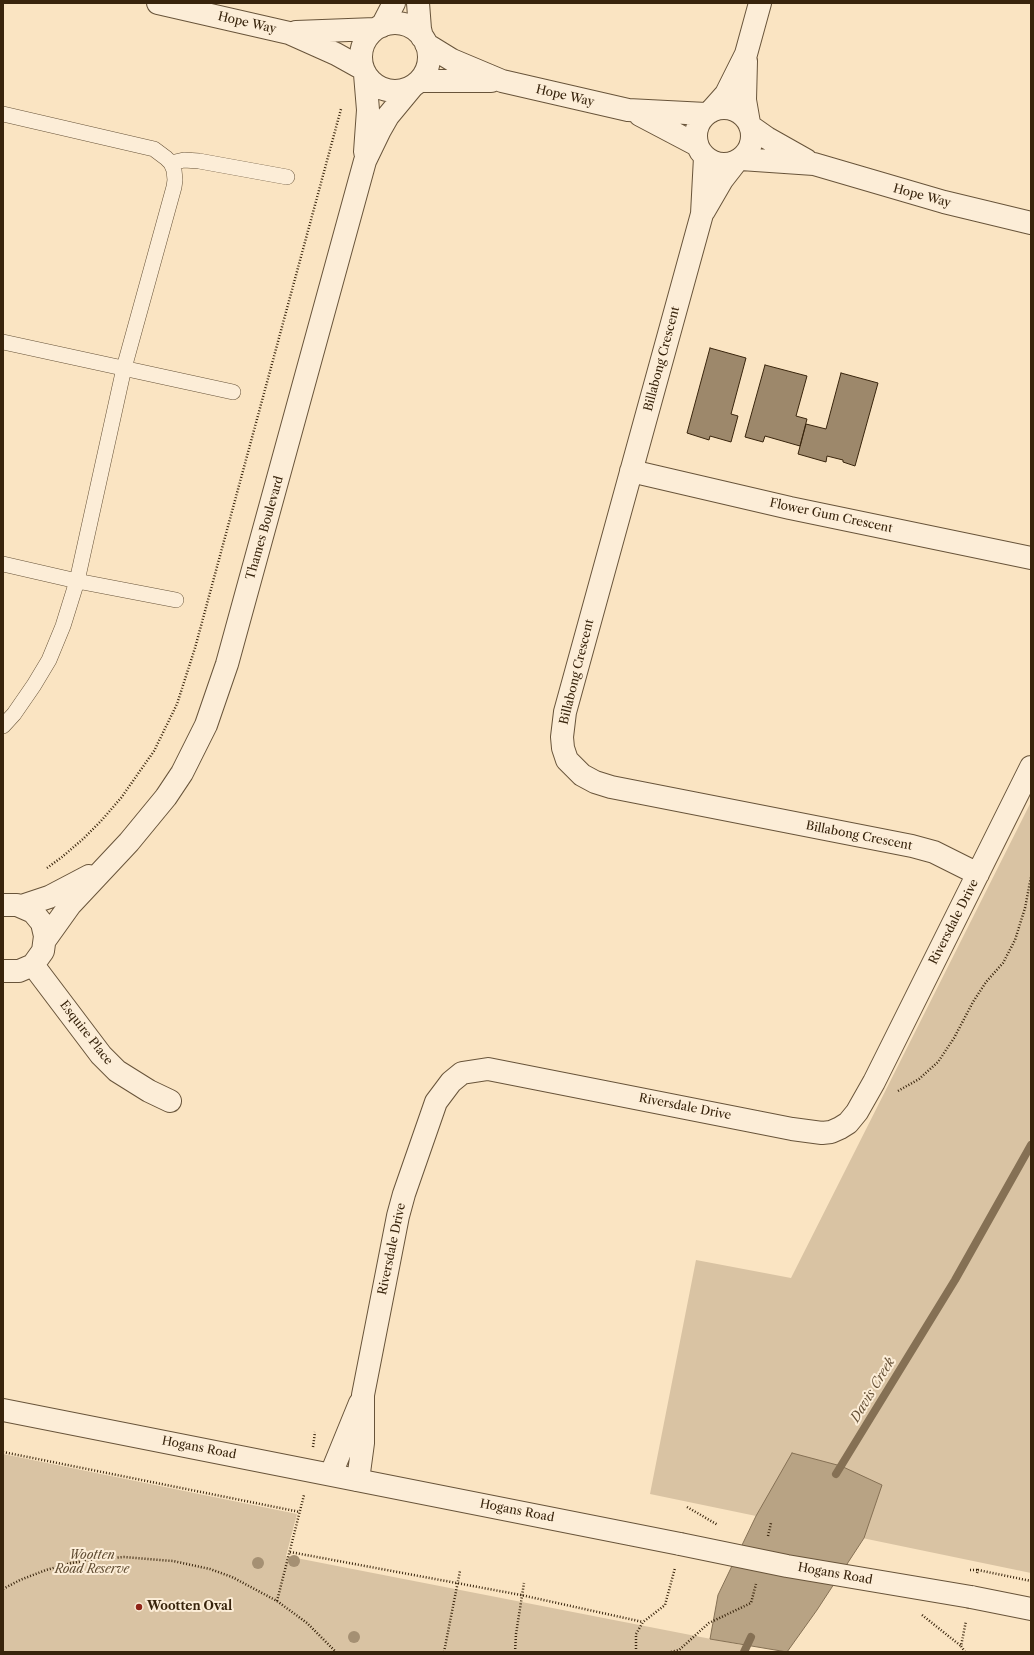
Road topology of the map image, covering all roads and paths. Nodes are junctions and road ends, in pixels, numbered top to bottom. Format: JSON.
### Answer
{"nodes":[{"id":1,"x":158,"y":3,"type":"edge"},
{"id":2,"x":394,"y":3,"type":"edge"},
{"id":3,"x":418,"y":3,"type":"edge"},
{"id":4,"x":760,"y":3,"type":"edge"},
{"id":5,"x":379,"y":28,"type":"junction"},
{"id":6,"x":289,"y":32,"type":"junction"},
{"id":7,"x":424,"y":40,"type":"junction"},
{"id":8,"x":746,"y":54,"type":"junction"},
{"id":9,"x":364,"y":72,"type":"junction"},
{"id":10,"x":502,"y":82,"type":"junction"},
{"id":11,"x":415,"y":84,"type":"junction"},
{"id":12,"x":343,"y":103,"type":"dead end"},
{"id":13,"x":628,"y":110,"type":"junction"},
{"id":14,"x":708,"y":113,"type":"junction"},
{"id":15,"x":3,"y":114,"type":"edge"},
{"id":16,"x":750,"y":125,"type":"junction"},
{"id":17,"x":701,"y":151,"type":"junction"},
{"id":18,"x":739,"y":160,"type":"junction"},
{"id":19,"x":365,"y":161,"type":"junction"},
{"id":20,"x":171,"y":163,"type":"junction"},
{"id":21,"x":814,"y":164,"type":"junction"},
{"id":22,"x":287,"y":177,"type":"dead end"},
{"id":23,"x":702,"y":214,"type":"junction"},
{"id":24,"x":1031,"y":223,"type":"edge"},
{"id":25,"x":3,"y":342,"type":"edge"},
{"id":26,"x":124,"y":368,"type":"junction"},
{"id":27,"x":233,"y":392,"type":"dead end"},
{"id":28,"x":631,"y":471,"type":"junction"},
{"id":29,"x":1031,"y":558,"type":"edge"},
{"id":30,"x":3,"y":564,"type":"edge"},
{"id":31,"x":77,"y":581,"type":"junction"},
{"id":32,"x":176,"y":600,"type":"dead end"},
{"id":33,"x":3,"y":726,"type":"edge"},
{"id":34,"x":1031,"y":767,"type":"edge"},
{"id":35,"x":106,"y":866,"type":"junction"},
{"id":36,"x":44,"y":870,"type":"dead end"},
{"id":37,"x":978,"y":874,"type":"junction"},
{"id":38,"x":1031,"y":877,"type":"edge"},
{"id":39,"x":12,"y":906,"type":"edge"},
{"id":40,"x":45,"y":940,"type":"junction"},
{"id":41,"x":33,"y":964,"type":"junction"},
{"id":42,"x":5,"y":972,"type":"edge"},
{"id":43,"x":894,"y":1090,"type":"dead end"},
{"id":44,"x":170,"y":1101,"type":"dead end"},
{"id":45,"x":363,"y":1395,"type":"junction"},
{"id":46,"x":3,"y":1410,"type":"edge"},
{"id":47,"x":315,"y":1432,"type":"dead end"},
{"id":48,"x":3,"y":1452,"type":"edge"},
{"id":49,"x":309,"y":1470,"type":"junction"},
{"id":50,"x":331,"y":1474,"type":"junction"},
{"id":51,"x":358,"y":1480,"type":"junction"},
{"id":52,"x":300,"y":1512,"type":"junction"},
{"id":53,"x":771,"y":1522,"type":"dead end"},
{"id":54,"x":767,"y":1537,"type":"dead end"},
{"id":55,"x":290,"y":1552,"type":"junction"},
{"id":56,"x":675,"y":1565,"type":"dead end"},
{"id":57,"x":978,"y":1570,"type":"dead end"},
{"id":58,"x":460,"y":1571,"type":"dead end"},
{"id":59,"x":757,"y":1581,"type":"dead end"},
{"id":60,"x":1031,"y":1581,"type":"edge"},
{"id":61,"x":457,"y":1583,"type":"junction"},
{"id":62,"x":524,"y":1583,"type":"dead end"},
{"id":63,"x":3,"y":1589,"type":"edge"},
{"id":64,"x":521,"y":1595,"type":"junction"},
{"id":65,"x":278,"y":1600,"type":"junction"},
{"id":66,"x":1031,"y":1609,"type":"edge"},
{"id":67,"x":643,"y":1622,"type":"junction"},
{"id":68,"x":961,"y":1646,"type":"dead end"},
{"id":69,"x":336,"y":1652,"type":"edge"},
{"id":70,"x":444,"y":1652,"type":"edge"},
{"id":71,"x":515,"y":1652,"type":"edge"},
{"id":72,"x":636,"y":1652,"type":"edge"},
{"id":73,"x":671,"y":1652,"type":"edge"},
{"id":74,"x":966,"y":1652,"type":"edge"}],
"edges":[{"from":1,"to":6,"type":"street","name":"Hope Way"},
{"from":2,"to":5,"type":"street"},
{"from":3,"to":7,"type":"street"},
{"from":4,"to":8,"type":"street"},
{"from":5,"to":6,"type":"street","name":"Hope Way"},
{"from":5,"to":7,"type":"street"},
{"from":5,"to":9,"type":"street"},
{"from":6,"to":9,"type":"street","name":"Hope Way"},
{"from":7,"to":10,"type":"street","name":"Hope Way"},
{"from":7,"to":11,"type":"street"},
{"from":8,"to":14,"type":"street"},
{"from":8,"to":16,"type":"street"},
{"from":9,"to":11,"type":"street"},
{"from":9,"to":19,"type":"street","name":"Thames Boulevard"},
{"from":10,"to":11,"type":"street","name":"Hope Way"},
{"from":10,"to":13,"type":"street","name":"Hope Way"},
{"from":11,"to":19,"type":"street","name":"Thames Boulevard"},
{"from":12,"to":36,"type":"path"},
{"from":13,"to":14,"type":"street","name":"Hope Way"},
{"from":13,"to":17,"type":"street","name":"Hope Way"},
{"from":14,"to":16,"type":"street"},
{"from":14,"to":17,"type":"street"},
{"from":15,"to":20,"type":"lane"},
{"from":16,"to":18,"type":"street"},
{"from":16,"to":21,"type":"street","name":"Hope Way"},
{"from":17,"to":18,"type":"street"},
{"from":17,"to":23,"type":"street","name":"Billabong Crescent"},
{"from":18,"to":21,"type":"street","name":"Hope Way"},
{"from":18,"to":23,"type":"street","name":"Billabong Crescent"},
{"from":19,"to":35,"type":"street","name":"Thames Boulevard"},
{"from":20,"to":22,"type":"lane"},
{"from":20,"to":26,"type":"lane"},
{"from":21,"to":24,"type":"street","name":"Hope Way"},
{"from":23,"to":28,"type":"street","name":"Billabong Crescent"},
{"from":25,"to":26,"type":"lane"},
{"from":26,"to":27,"type":"lane"},
{"from":26,"to":31,"type":"lane"},
{"from":28,"to":29,"type":"street","name":"Flower Gum Crescent"},
{"from":28,"to":37,"type":"street","name":"Billabong Crescent"},
{"from":30,"to":31,"type":"lane"},
{"from":31,"to":32,"type":"lane"},
{"from":31,"to":33,"type":"lane"},
{"from":34,"to":37,"type":"street","name":"Riversdale Drive"},
{"from":35,"to":39,"type":"street","name":"Thames Boulevard"},
{"from":35,"to":40,"type":"street","name":"Thames Boulevard"},
{"from":37,"to":45,"type":"street","name":"Riversdale Drive"},
{"from":38,"to":43,"type":"path"},
{"from":39,"to":40,"type":"street"},
{"from":40,"to":41,"type":"street","name":"Thames Boulevard"},
{"from":41,"to":42,"type":"street"},
{"from":41,"to":44,"type":"street","name":"Esquire Place"},
{"from":45,"to":50,"type":"street","name":"Riversdale Drive"},
{"from":45,"to":51,"type":"street","name":"Riversdale Drive"},
{"from":46,"to":49,"type":"street","name":"Hogans Road"},
{"from":47,"to":49,"type":"path"},
{"from":48,"to":52,"type":"path"},
{"from":49,"to":50,"type":"street","name":"Hogans Road"},
{"from":49,"to":52,"type":"path"},
{"from":50,"to":51,"type":"street","name":"Hogans Road"},
{"from":51,"to":66,"type":"street","name":"Hogans Road","bridge":true},
{"from":52,"to":55,"type":"path"},
{"from":53,"to":54,"type":"path"},
{"from":55,"to":61,"type":"path"},
{"from":55,"to":65,"type":"path"},
{"from":56,"to":67,"type":"path"},
{"from":57,"to":60,"type":"path"},
{"from":58,"to":61,"type":"path"},
{"from":59,"to":73,"type":"path"},
{"from":61,"to":64,"type":"path"},
{"from":61,"to":70,"type":"path"},
{"from":62,"to":64,"type":"path"},
{"from":63,"to":65,"type":"path"},
{"from":64,"to":67,"type":"path"},
{"from":64,"to":71,"type":"path"},
{"from":65,"to":69,"type":"path"},
{"from":67,"to":72,"type":"path"},
{"from":68,"to":74,"type":"path"}]}
